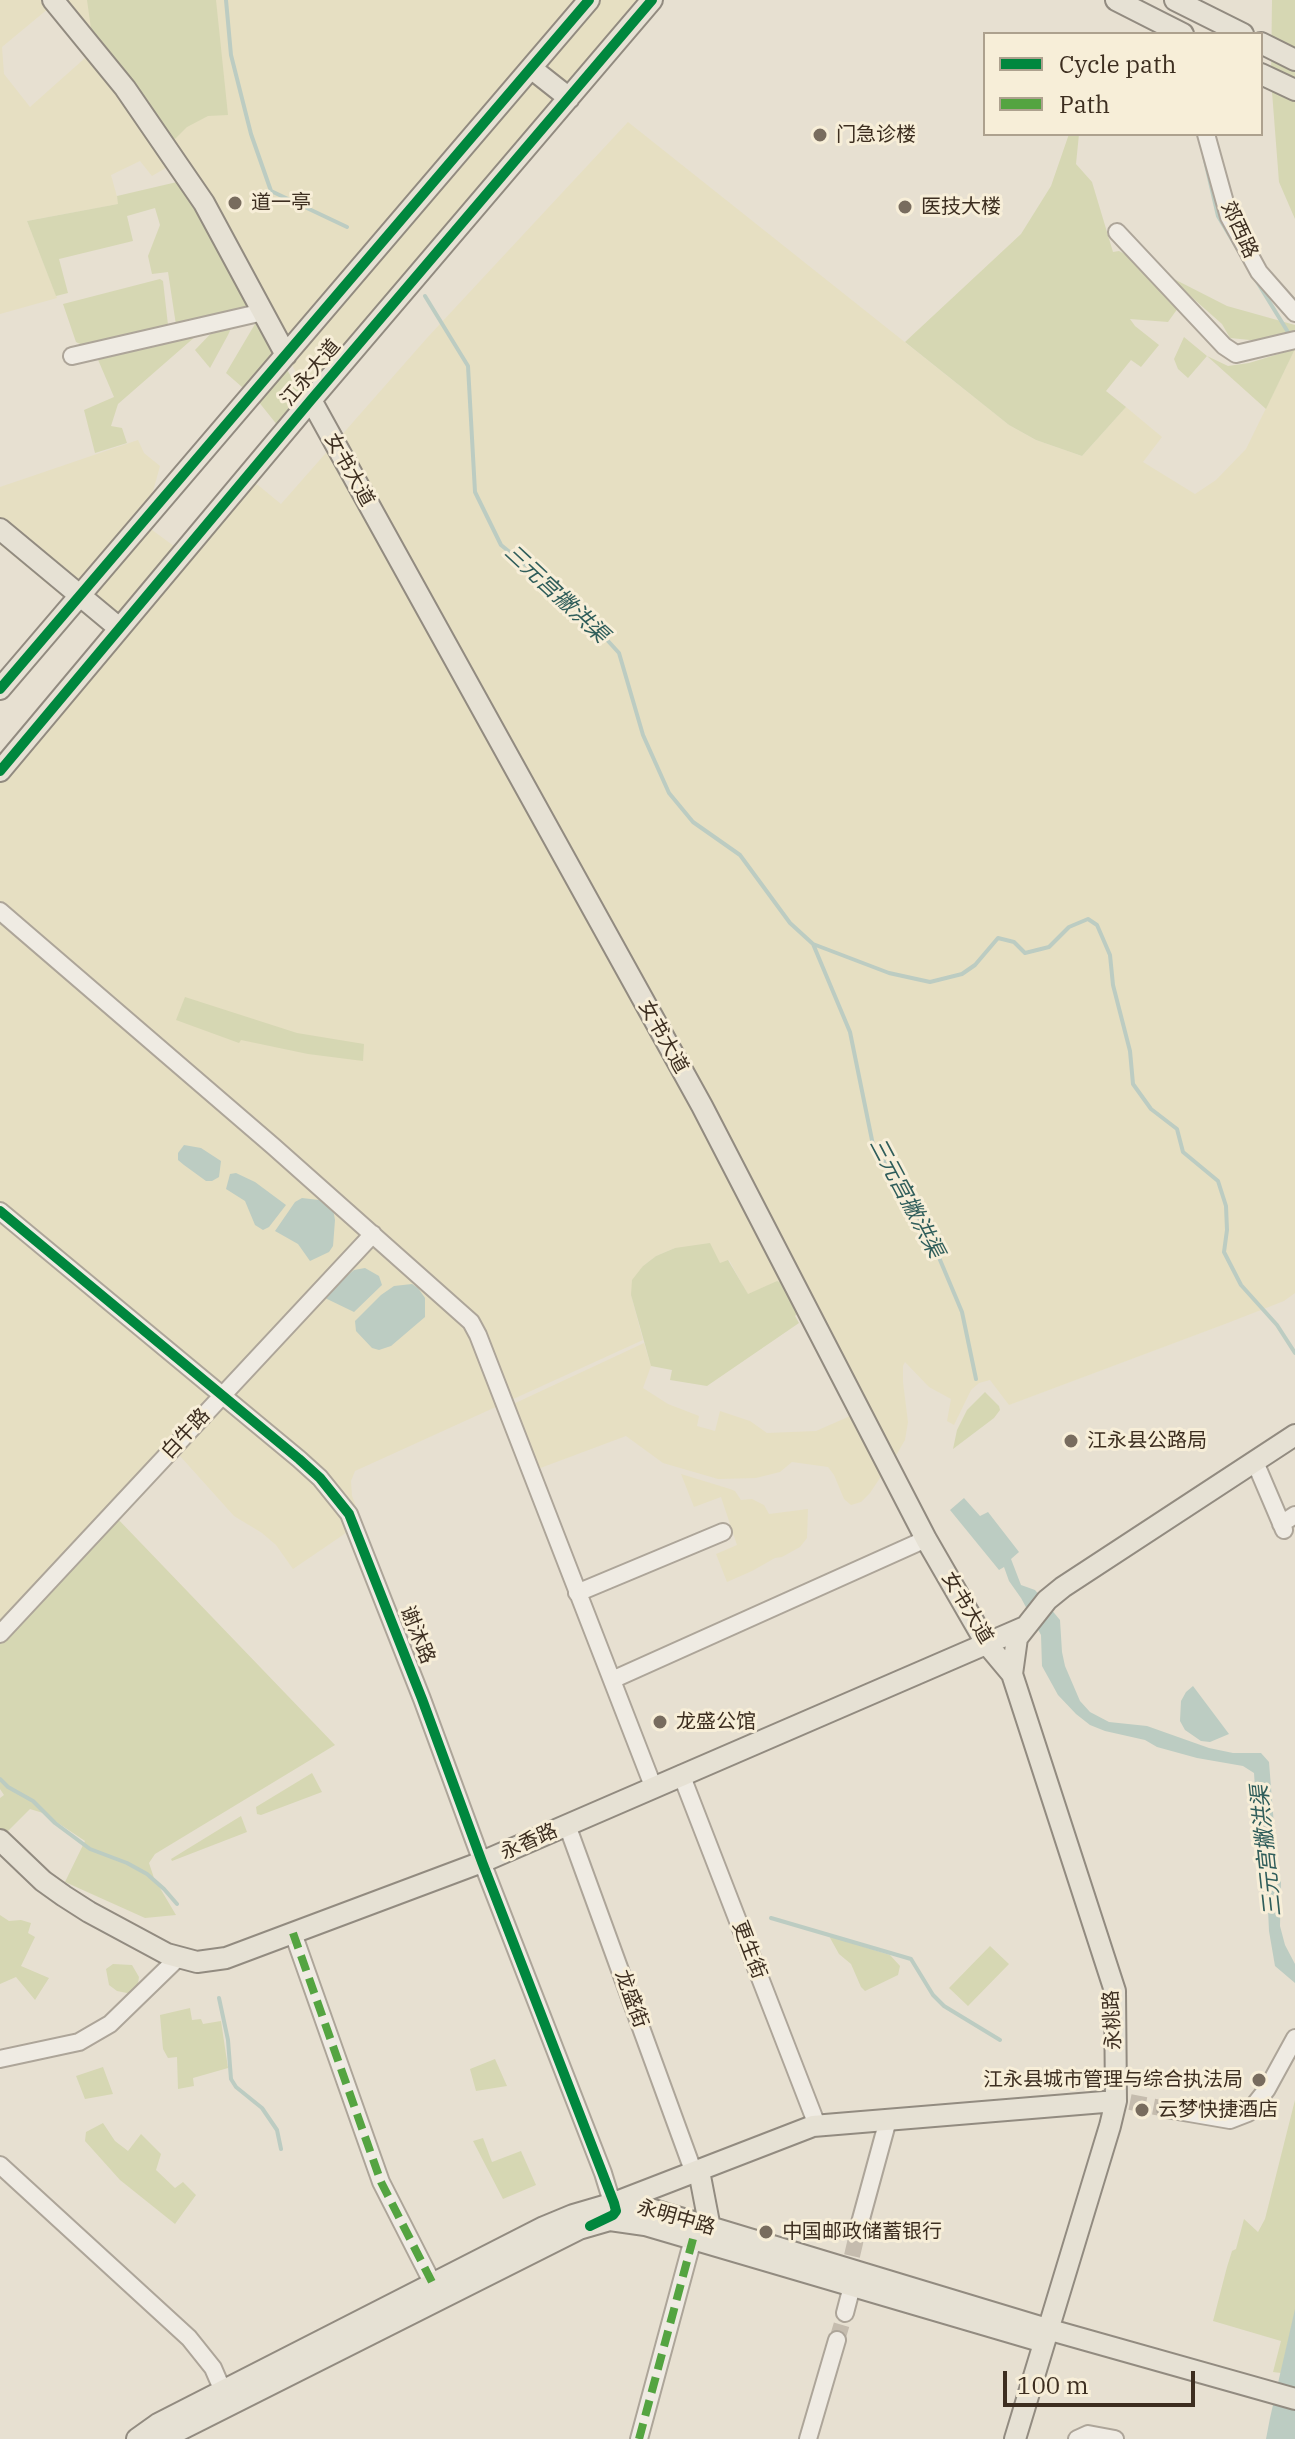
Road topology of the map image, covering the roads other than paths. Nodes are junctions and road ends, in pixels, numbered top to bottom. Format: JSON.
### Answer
{"nodes":[{"id":1,"x":53,"y":0,"type":"edge"},
{"id":2,"x":589,"y":0,"type":"edge"},
{"id":3,"x":652,"y":0,"type":"edge"},
{"id":4,"x":1116,"y":0,"type":"edge"},
{"id":5,"x":1178,"y":1,"type":"edge"},
{"id":6,"x":1179,"y":32,"type":"edge"},
{"id":7,"x":1239,"y":32,"type":"edge"},
{"id":8,"x":1263,"y":44,"type":"edge"},
{"id":9,"x":1295,"y":60,"type":"edge"},
{"id":10,"x":531,"y":68,"type":"junction"},
{"id":11,"x":1263,"y":75,"type":"edge"},
{"id":12,"x":1295,"y":90,"type":"edge"},
{"id":13,"x":569,"y":98,"type":"junction"},
{"id":14,"x":1207,"y":136,"type":"edge"},
{"id":15,"x":1117,"y":232,"type":"dead end"},
{"id":16,"x":263,"y":312,"type":"junction"},
{"id":17,"x":1295,"y":313,"type":"edge"},
{"id":18,"x":1292,"y":341,"type":"edge"},
{"id":19,"x":286,"y":355,"type":"junction"},
{"id":20,"x":72,"y":356,"type":"dead end"},
{"id":21,"x":311,"y":400,"type":"junction"},
{"id":22,"x":0,"y":529,"type":"edge"},
{"id":23,"x":0,"y":545,"type":"edge"},
{"id":24,"x":76,"y":600,"type":"junction"},
{"id":25,"x":115,"y":632,"type":"junction"},
{"id":26,"x":0,"y":689,"type":"edge"},
{"id":27,"x":0,"y":771,"type":"edge"},
{"id":28,"x":0,"y":911,"type":"edge"},
{"id":29,"x":0,"y":1211,"type":"edge"},
{"id":30,"x":373,"y":1234,"type":"junction"},
{"id":31,"x":222,"y":1395,"type":"junction"},
{"id":32,"x":1295,"y":1435,"type":"edge"},
{"id":33,"x":1255,"y":1462,"type":"junction"},
{"id":34,"x":1287,"y":1523,"type":"edge"},
{"id":35,"x":723,"y":1532,"type":"dead end"},
{"id":36,"x":926,"y":1539,"type":"junction"},
{"id":37,"x":577,"y":1593,"type":"junction"},
{"id":38,"x":1025,"y":1627,"type":"junction"},
{"id":39,"x":0,"y":1634,"type":"edge"},
{"id":40,"x":986,"y":1643,"type":"junction"},
{"id":41,"x":1013,"y":1664,"type":"junction"},
{"id":42,"x":612,"y":1680,"type":"junction"},
{"id":43,"x":681,"y":1774,"type":"junction"},
{"id":44,"x":653,"y":1786,"type":"junction"},
{"id":45,"x":567,"y":1825,"type":"junction"},
{"id":46,"x":0,"y":1840,"type":"edge"},
{"id":47,"x":482,"y":1862,"type":"junction"},
{"id":48,"x":293,"y":1933,"type":"junction"},
{"id":49,"x":179,"y":1957,"type":"junction"},
{"id":50,"x":1295,"y":2038,"type":"edge"},
{"id":51,"x":0,"y":2059,"type":"edge"},
{"id":52,"x":1123,"y":2101,"type":"junction"},
{"id":53,"x":1166,"y":2109,"type":"tunnel mouth"},
{"id":54,"x":888,"y":2120,"type":"junction"},
{"id":55,"x":817,"y":2125,"type":"junction"},
{"id":56,"x":0,"y":2165,"type":"edge"},
{"id":57,"x":697,"y":2172,"type":"junction"},
{"id":58,"x":603,"y":2173,"type":"junction"},
{"id":59,"x":656,"y":2188,"type":"junction"},
{"id":60,"x":614,"y":2203,"type":"junction"},
{"id":61,"x":650,"y":2218,"type":"junction"},
{"id":62,"x":581,"y":2223,"type":"junction"},
{"id":63,"x":858,"y":2230,"type":"tunnel mouth"},
{"id":64,"x":702,"y":2233,"type":"junction"},
{"id":65,"x":851,"y":2270,"type":"junction"},
{"id":66,"x":433,"y":2284,"type":"junction"},
{"id":67,"x":845,"y":2313,"type":"tunnel mouth"},
{"id":68,"x":1045,"y":2335,"type":"junction"},
{"id":69,"x":837,"y":2340,"type":"tunnel mouth"},
{"id":70,"x":223,"y":2391,"type":"junction"},
{"id":71,"x":1247,"y":2391,"type":"junction"},
{"id":72,"x":1295,"y":2399,"type":"edge"},
{"id":73,"x":1295,"y":2410,"type":"edge"},
{"id":74,"x":137,"y":2439,"type":"edge"},
{"id":75,"x":162,"y":2439,"type":"edge"},
{"id":76,"x":639,"y":2439,"type":"edge"},
{"id":77,"x":808,"y":2439,"type":"edge"},
{"id":78,"x":1015,"y":2439,"type":"edge"},
{"id":79,"x":1077,"y":2439,"type":"edge"},
{"id":80,"x":1115,"y":2439,"type":"edge"}],
"edges":[{"from":1,"to":16,"type":"main road"},
{"from":2,"to":10,"type":"main road","name":"江永大道"},
{"from":3,"to":13,"type":"main road","name":"江永大道"},
{"from":4,"to":6,"type":"main road"},
{"from":5,"to":7,"type":"main road"},
{"from":8,"to":9,"type":"main road"},
{"from":10,"to":13,"type":"main road"},
{"from":10,"to":19,"type":"main road","name":"江永大道"},
{"from":11,"to":12,"type":"main road"},
{"from":13,"to":21,"type":"main road","name":"江永大道"},
{"from":14,"to":17,"type":"street","name":"郊西路"},
{"from":15,"to":18,"type":"street"},
{"from":16,"to":19,"type":"main road"},
{"from":16,"to":20,"type":"street"},
{"from":19,"to":24,"type":"main road","name":"江永大道"},
{"from":21,"to":25,"type":"main road","name":"江永大道"},
{"from":21,"to":36,"type":"main road","name":"女书大道"},
{"from":22,"to":24,"type":"main road"},
{"from":23,"to":24,"type":"main road"},
{"from":24,"to":25,"type":"main road"},
{"from":24,"to":26,"type":"main road","name":"江永大道"},
{"from":25,"to":27,"type":"main road","name":"江永大道"},
{"from":28,"to":30,"type":"street"},
{"from":29,"to":31,"type":"street","name":"谢沐路"},
{"from":30,"to":31,"type":"street","name":"白牛路"},
{"from":30,"to":37,"type":"street"},
{"from":31,"to":39,"type":"street","name":"白牛路"},
{"from":31,"to":47,"type":"street","name":"谢沐路"},
{"from":32,"to":33,"type":"main road"},
{"from":33,"to":34,"type":"street"},
{"from":33,"to":38,"type":"main road"},
{"from":35,"to":37,"type":"street"},
{"from":36,"to":40,"type":"main road","name":"女书大道"},
{"from":36,"to":42,"type":"street"},
{"from":37,"to":42,"type":"street"},
{"from":38,"to":40,"type":"main road","name":"永香路"},
{"from":38,"to":41,"type":"main road"},
{"from":40,"to":41,"type":"main road","name":"女书大道"},
{"from":40,"to":43,"type":"main road","name":"永香路"},
{"from":41,"to":52,"type":"main road","name":"永桃路"},
{"from":42,"to":44,"type":"street"},
{"from":43,"to":44,"type":"main road","name":"永香路"},
{"from":43,"to":55,"type":"street","name":"更生街"},
{"from":44,"to":45,"type":"main road","name":"永香路"},
{"from":45,"to":47,"type":"main road","name":"永香路"},
{"from":45,"to":57,"type":"street","name":"龙盛街"},
{"from":46,"to":49,"type":"main road","name":"永香路"},
{"from":47,"to":48,"type":"main road","name":"永香路"},
{"from":47,"to":58,"type":"street","name":"谢沐路"},
{"from":48,"to":49,"type":"main road","name":"永香路"},
{"from":48,"to":66,"type":"street"},
{"from":49,"to":51,"type":"street"},
{"from":50,"to":53,"type":"street"},
{"from":52,"to":54,"type":"main road"},
{"from":52,"to":68,"type":"main road","name":"永桃路"},
{"from":54,"to":55,"type":"main road"},
{"from":54,"to":63,"type":"street"},
{"from":55,"to":57,"type":"main road"},
{"from":56,"to":70,"type":"street"},
{"from":57,"to":59,"type":"main road"},
{"from":57,"to":64,"type":"main road"},
{"from":58,"to":59,"type":"street"},
{"from":58,"to":60,"type":"street","name":"谢沐路"},
{"from":58,"to":62,"type":"street"},
{"from":59,"to":60,"type":"main road"},
{"from":59,"to":61,"type":"main road"},
{"from":60,"to":61,"type":"main road","name":"永明中路"},
{"from":60,"to":62,"type":"main road","name":"永明中路"},
{"from":61,"to":62,"type":"main road"},
{"from":61,"to":64,"type":"main road","name":"永明中路"},
{"from":62,"to":66,"type":"main road","name":"永明中路"},
{"from":62,"to":75,"type":"main road","name":"永明中路"},
{"from":64,"to":65,"type":"main road","name":"永明中路"},
{"from":64,"to":76,"type":"street"},
{"from":65,"to":67,"type":"street"},
{"from":65,"to":68,"type":"main road","name":"永明中路"},
{"from":66,"to":70,"type":"main road","name":"永明中路"},
{"from":68,"to":71,"type":"main road","name":"永明中路"},
{"from":68,"to":78,"type":"main road","name":"永桃路"},
{"from":69,"to":77,"type":"street"},
{"from":70,"to":74,"type":"main road","name":"永明中路"},
{"from":71,"to":72,"type":"main road"},
{"from":71,"to":73,"type":"main road"},
{"from":79,"to":80,"type":"street"}]}
